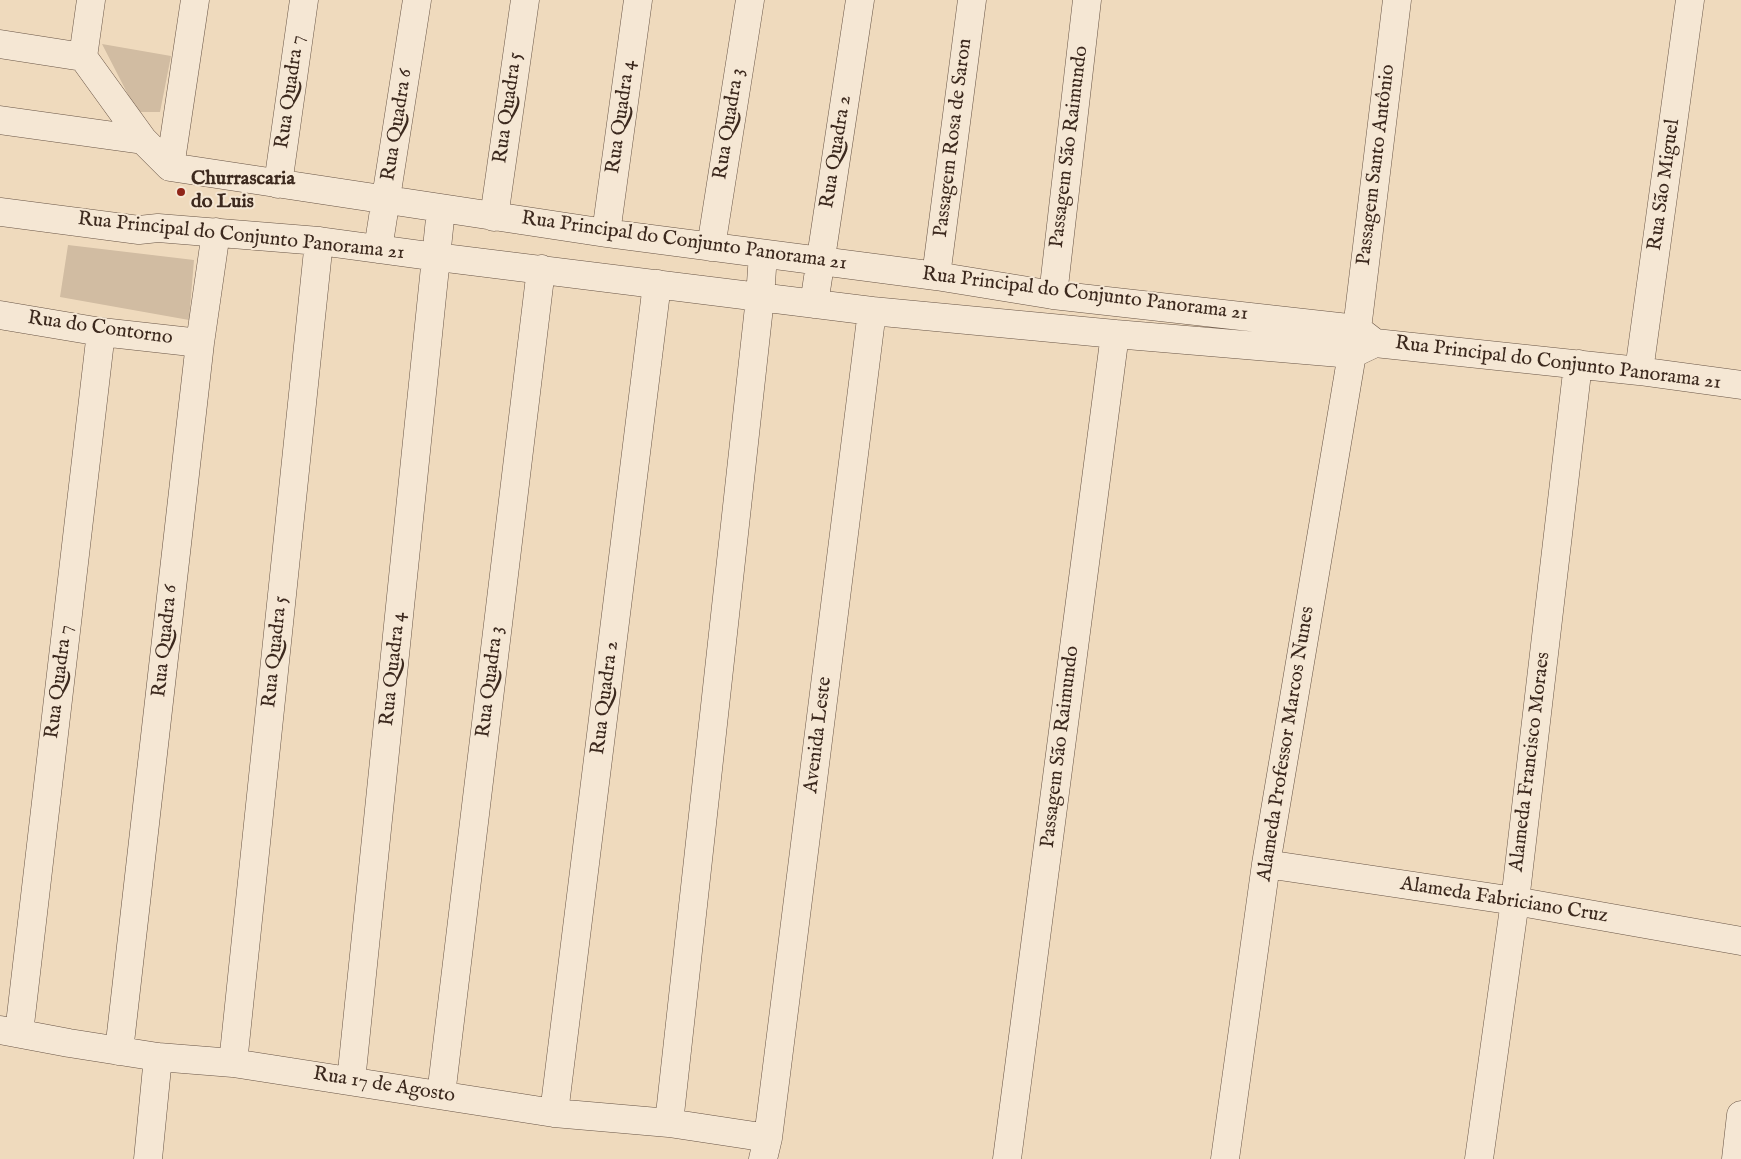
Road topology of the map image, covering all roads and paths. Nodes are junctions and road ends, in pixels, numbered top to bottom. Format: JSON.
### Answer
{"nodes":[{"id":1,"x":91,"y":0,"type":"edge"},
{"id":2,"x":195,"y":0,"type":"edge"},
{"id":3,"x":304,"y":0,"type":"edge"},
{"id":4,"x":417,"y":0,"type":"edge"},
{"id":5,"x":524,"y":0,"type":"edge"},
{"id":6,"x":638,"y":0,"type":"edge"},
{"id":7,"x":750,"y":0,"type":"edge"},
{"id":8,"x":860,"y":0,"type":"edge"},
{"id":9,"x":972,"y":0,"type":"edge"},
{"id":10,"x":1087,"y":0,"type":"edge"},
{"id":11,"x":1397,"y":0,"type":"edge"},
{"id":12,"x":1690,"y":0,"type":"edge"},
{"id":13,"x":0,"y":44,"type":"edge"},
{"id":14,"x":83,"y":57,"type":"junction"},
{"id":15,"x":0,"y":120,"type":"edge"},
{"id":16,"x":143,"y":140,"type":"junction"},
{"id":17,"x":170,"y":167,"type":"junction"},
{"id":18,"x":278,"y":184,"type":"junction"},
{"id":19,"x":386,"y":201,"type":"junction"},
{"id":20,"x":442,"y":209,"type":"junction"},
{"id":21,"x":0,"y":212,"type":"edge"},
{"id":22,"x":494,"y":217,"type":"junction"},
{"id":23,"x":216,"y":232,"type":"junction"},
{"id":24,"x":606,"y":233,"type":"junction"},
{"id":25,"x":319,"y":241,"type":"junction"},
{"id":26,"x":711,"y":247,"type":"junction"},
{"id":27,"x":378,"y":249,"type":"junction"},
{"id":28,"x":763,"y":254,"type":"junction"},
{"id":29,"x":437,"y":258,"type":"junction"},
{"id":30,"x":820,"y":261,"type":"junction"},
{"id":31,"x":541,"y":269,"type":"junction"},
{"id":32,"x":936,"y":276,"type":"junction"},
{"id":33,"x":658,"y":284,"type":"junction"},
{"id":34,"x":1053,"y":294,"type":"junction"},
{"id":35,"x":760,"y":298,"type":"junction"},
{"id":36,"x":814,"y":304,"type":"junction"},
{"id":37,"x":872,"y":311,"type":"junction"},
{"id":38,"x":0,"y":315,"type":"edge"},
{"id":39,"x":101,"y":332,"type":"junction"},
{"id":40,"x":1115,"y":334,"type":"junction"},
{"id":41,"x":1361,"y":342,"type":"junction"},
{"id":42,"x":200,"y":343,"type":"junction"},
{"id":43,"x":1578,"y":364,"type":"junction"},
{"id":44,"x":1640,"y":371,"type":"junction"},
{"id":45,"x":1741,"y":385,"type":"edge"},
{"id":46,"x":1266,"y":864,"type":"junction"},
{"id":47,"x":1515,"y":901,"type":"junction"},
{"id":48,"x":1741,"y":941,"type":"edge"},
{"id":49,"x":9,"y":1032,"type":"edge"},
{"id":50,"x":119,"y":1051,"type":"junction"},
{"id":51,"x":158,"y":1057,"type":"junction"},
{"id":52,"x":233,"y":1063,"type":"junction"},
{"id":53,"x":351,"y":1081,"type":"junction"},
{"id":54,"x":441,"y":1095,"type":"junction"},
{"id":55,"x":554,"y":1112,"type":"junction"},
{"id":56,"x":1741,"y":1115,"type":"edge"},
{"id":57,"x":669,"y":1123,"type":"junction"},
{"id":58,"x":766,"y":1148,"type":"edge"},
{"id":59,"x":148,"y":1159,"type":"edge"},
{"id":60,"x":1007,"y":1159,"type":"edge"},
{"id":61,"x":1225,"y":1159,"type":"edge"},
{"id":62,"x":1479,"y":1159,"type":"edge"},
{"id":63,"x":1736,"y":1159,"type":"edge"}],
"edges":[{"from":1,"to":14,"type":"street"},
{"from":2,"to":17,"type":"street"},
{"from":3,"to":18,"type":"street","name":"Rua Quadra 7"},
{"from":4,"to":19,"type":"street","name":"Rua Quadra 6"},
{"from":5,"to":22,"type":"street","name":"Rua Quadra 5"},
{"from":6,"to":24,"type":"street","name":"Rua Quadra 4"},
{"from":7,"to":26,"type":"street","name":"Rua Quadra 3"},
{"from":8,"to":30,"type":"street","name":"Rua Quadra 2"},
{"from":9,"to":32,"type":"street","name":"Passagem Rosa de Saron"},
{"from":10,"to":34,"type":"street","name":"Passagem São Raimundo"},
{"from":11,"to":41,"type":"street","name":"Passagem Santo Antônio"},
{"from":12,"to":44,"type":"street","name":"Rua São Miguel"},
{"from":13,"to":14,"type":"street"},
{"from":14,"to":16,"type":"street"},
{"from":15,"to":16,"type":"street"},
{"from":16,"to":17,"type":"street"},
{"from":17,"to":18,"type":"street","name":"Rua Principal do Conjunto Panorama 21"},
{"from":18,"to":19,"type":"street","name":"Rua Principal do Conjunto Panorama 21"},
{"from":19,"to":20,"type":"street","name":"Rua Principal do Conjunto Panorama 21"},
{"from":19,"to":27,"type":"street","name":"Rua Quadra 6"},
{"from":20,"to":22,"type":"street","name":"Rua Principal do Conjunto Panorama 21"},
{"from":20,"to":29,"type":"street"},
{"from":21,"to":23,"type":"street","name":"Rua Principal do Conjunto Panorama 21"},
{"from":22,"to":24,"type":"street","name":"Rua Principal do Conjunto Panorama 21"},
{"from":23,"to":25,"type":"street","name":"Rua Principal do Conjunto Panorama 21"},
{"from":23,"to":42,"type":"street","name":"Rua Quadra 6"},
{"from":24,"to":26,"type":"street","name":"Rua Principal do Conjunto Panorama 21"},
{"from":25,"to":27,"type":"street","name":"Rua Principal do Conjunto Panorama 21"},
{"from":25,"to":52,"type":"street","name":"Rua Quadra 5"},
{"from":26,"to":28,"type":"street","name":"Rua Principal do Conjunto Panorama 21"},
{"from":27,"to":29,"type":"street","name":"Rua Principal do Conjunto Panorama 21"},
{"from":28,"to":30,"type":"street","name":"Rua Principal do Conjunto Panorama 21"},
{"from":28,"to":35,"type":"street"},
{"from":29,"to":31,"type":"street","name":"Rua Principal do Conjunto Panorama 21"},
{"from":29,"to":53,"type":"street","name":"Rua Quadra 4"},
{"from":30,"to":32,"type":"street","name":"Rua Principal do Conjunto Panorama 21"},
{"from":30,"to":36,"type":"street","name":"Rua Quadra 2"},
{"from":31,"to":33,"type":"street","name":"Rua Principal do Conjunto Panorama 21"},
{"from":31,"to":54,"type":"street","name":"Rua Quadra 3"},
{"from":32,"to":34,"type":"street","name":"Rua Principal do Conjunto Panorama 21"},
{"from":33,"to":35,"type":"street","name":"Rua Principal do Conjunto Panorama 21"},
{"from":33,"to":55,"type":"street","name":"Rua Quadra 2"},
{"from":34,"to":41,"type":"street","name":"Rua Principal do Conjunto Panorama 21"},
{"from":35,"to":36,"type":"street","name":"Rua Principal do Conjunto Panorama 21"},
{"from":35,"to":57,"type":"street"},
{"from":36,"to":37,"type":"street","name":"Rua Principal do Conjunto Panorama 21"},
{"from":37,"to":40,"type":"street","name":"Rua Principal do Conjunto Panorama 21"},
{"from":37,"to":58,"type":"street","name":"Avenida Leste"},
{"from":38,"to":39,"type":"street","name":"Rua do Contorno"},
{"from":39,"to":42,"type":"street","name":"Rua do Contorno"},
{"from":39,"to":49,"type":"street","name":"Rua Quadra 7"},
{"from":40,"to":41,"type":"street","name":"Rua Principal do Conjunto Panorama 21"},
{"from":40,"to":60,"type":"street","name":"Passagem São Raimundo"},
{"from":41,"to":43,"type":"street","name":"Rua Principal do Conjunto Panorama 21"},
{"from":41,"to":46,"type":"street","name":"Alameda Professor Marcos Nunes"},
{"from":42,"to":50,"type":"street","name":"Rua Quadra 6"},
{"from":43,"to":44,"type":"street","name":"Rua Principal do Conjunto Panorama 21"},
{"from":43,"to":47,"type":"street","name":"Alameda Francisco Moraes"},
{"from":44,"to":45,"type":"street","name":"Rua Principal do Conjunto Panorama 21"},
{"from":46,"to":47,"type":"street","name":"Alameda Fabriciano Cruz"},
{"from":46,"to":61,"type":"street","name":"Alameda Professor Marcos Nunes"},
{"from":47,"to":48,"type":"street","name":"Alameda Fabriciano Cruz"},
{"from":47,"to":62,"type":"street","name":"Alameda Francisco Moraes"},
{"from":49,"to":50,"type":"street","name":"Rua 17 de Agosto"},
{"from":50,"to":51,"type":"street","name":"Rua 17 de Agosto"},
{"from":51,"to":52,"type":"street","name":"Rua 17 de Agosto"},
{"from":51,"to":59,"type":"street"},
{"from":52,"to":53,"type":"street","name":"Rua 17 de Agosto"},
{"from":53,"to":54,"type":"street","name":"Rua 17 de Agosto"},
{"from":54,"to":55,"type":"street","name":"Rua 17 de Agosto"},
{"from":55,"to":57,"type":"street","name":"Rua 17 de Agosto"},
{"from":56,"to":63,"type":"street"},
{"from":57,"to":58,"type":"street","name":"Rua 17 de Agosto"}]}
